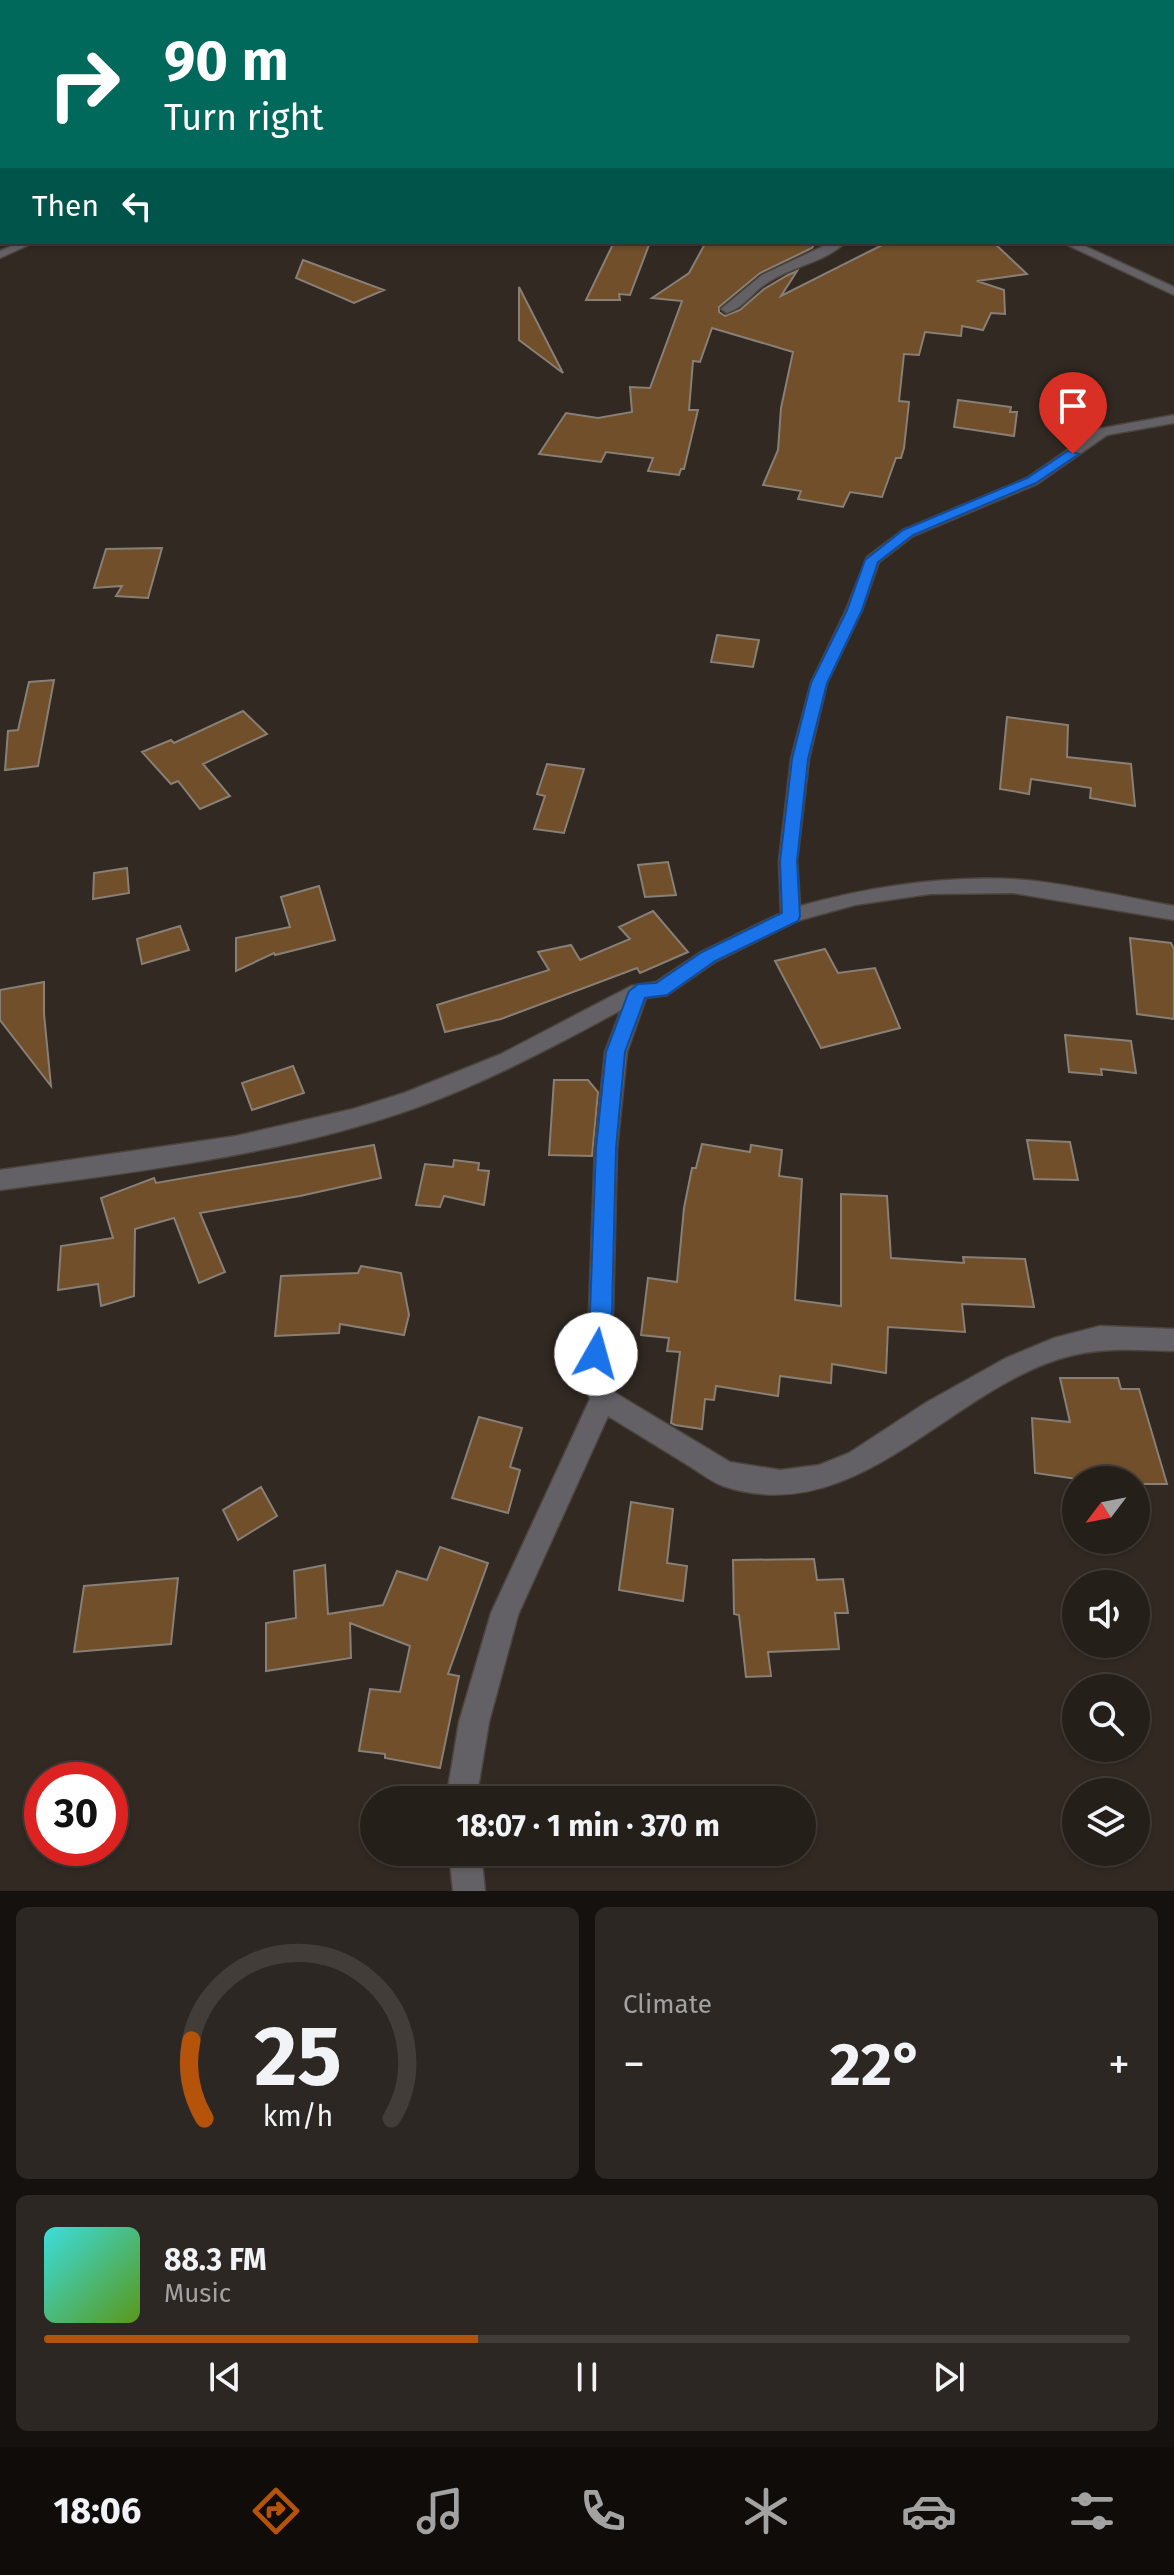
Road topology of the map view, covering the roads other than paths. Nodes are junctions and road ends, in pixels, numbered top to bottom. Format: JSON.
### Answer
{"nodes":[{"id":1,"x":25,"y":244,"type":"edge"},
{"id":2,"x":837,"y":244,"type":"edge"},
{"id":3,"x":1071,"y":244,"type":"edge"},
{"id":4,"x":0,"y":255,"type":"edge"},
{"id":5,"x":1174,"y":291,"type":"edge"},
{"id":6,"x":727,"y":309,"type":"dead end"},
{"id":7,"x":1174,"y":419,"type":"edge"},
{"id":8,"x":1174,"y":913,"type":"edge"},
{"id":9,"x":791,"y":916,"type":"junction"},
{"id":10,"x":638,"y":991,"type":"junction"},
{"id":11,"x":0,"y":1180,"type":"edge"},
{"id":12,"x":1174,"y":1340,"type":"edge"},
{"id":13,"x":603,"y":1399,"type":"junction"},
{"id":14,"x":463,"y":1786,"type":"edge"},
{"id":15,"x":466,"y":1866,"type":"edge"},
{"id":16,"x":469,"y":1891,"type":"edge"}],
"edges":[{"from":1,"to":4,"type":"street"},
{"from":2,"to":6,"type":"street"},
{"from":3,"to":5,"type":"street"},
{"from":7,"to":9,"type":"street"},
{"from":8,"to":9,"type":"street"},
{"from":9,"to":10,"type":"street"},
{"from":10,"to":11,"type":"street"},
{"from":10,"to":13,"type":"street"},
{"from":12,"to":13,"type":"street"},
{"from":13,"to":14,"type":"street"},
{"from":15,"to":16,"type":"street"}]}
